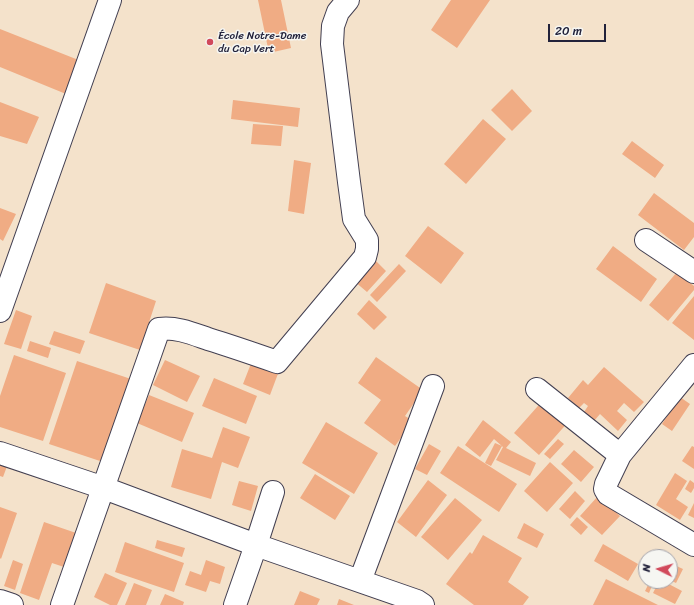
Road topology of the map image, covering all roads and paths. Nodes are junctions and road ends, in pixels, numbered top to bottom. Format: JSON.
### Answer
{"nodes":[{"id":1,"x":110,"y":0,"type":"edge"},
{"id":2,"x":348,"y":0,"type":"edge"},
{"id":3,"x":646,"y":240,"type":"dead end"},
{"id":4,"x":694,"y":272,"type":"edge"},
{"id":5,"x":0,"y":312,"type":"edge"},
{"id":6,"x":694,"y":365,"type":"edge"},
{"id":7,"x":433,"y":386,"type":"dead end"},
{"id":8,"x":537,"y":389,"type":"dead end"},
{"id":9,"x":0,"y":453,"type":"edge"},
{"id":10,"x":620,"y":455,"type":"junction"},
{"id":11,"x":104,"y":488,"type":"junction"},
{"id":12,"x":273,"y":492,"type":"dead end"},
{"id":13,"x":256,"y":545,"type":"junction"},
{"id":14,"x":694,"y":545,"type":"edge"},
{"id":15,"x":360,"y":581,"type":"junction"},
{"id":16,"x":0,"y":601,"type":"edge"},
{"id":17,"x":418,"y":604,"type":"edge"},
{"id":18,"x":12,"y":605,"type":"edge"},
{"id":19,"x":62,"y":605,"type":"edge"},
{"id":20,"x":235,"y":605,"type":"edge"}],
"edges":[{"from":1,"to":5,"type":"street"},
{"from":2,"to":11,"type":"street"},
{"from":3,"to":4,"type":"street"},
{"from":6,"to":10,"type":"street"},
{"from":7,"to":15,"type":"street"},
{"from":8,"to":10,"type":"street"},
{"from":9,"to":11,"type":"street"},
{"from":10,"to":14,"type":"street"},
{"from":11,"to":13,"type":"street"},
{"from":11,"to":19,"type":"street"},
{"from":12,"to":13,"type":"street"},
{"from":13,"to":15,"type":"street"},
{"from":13,"to":20,"type":"street"},
{"from":15,"to":17,"type":"street"},
{"from":16,"to":18,"type":"street"}]}
